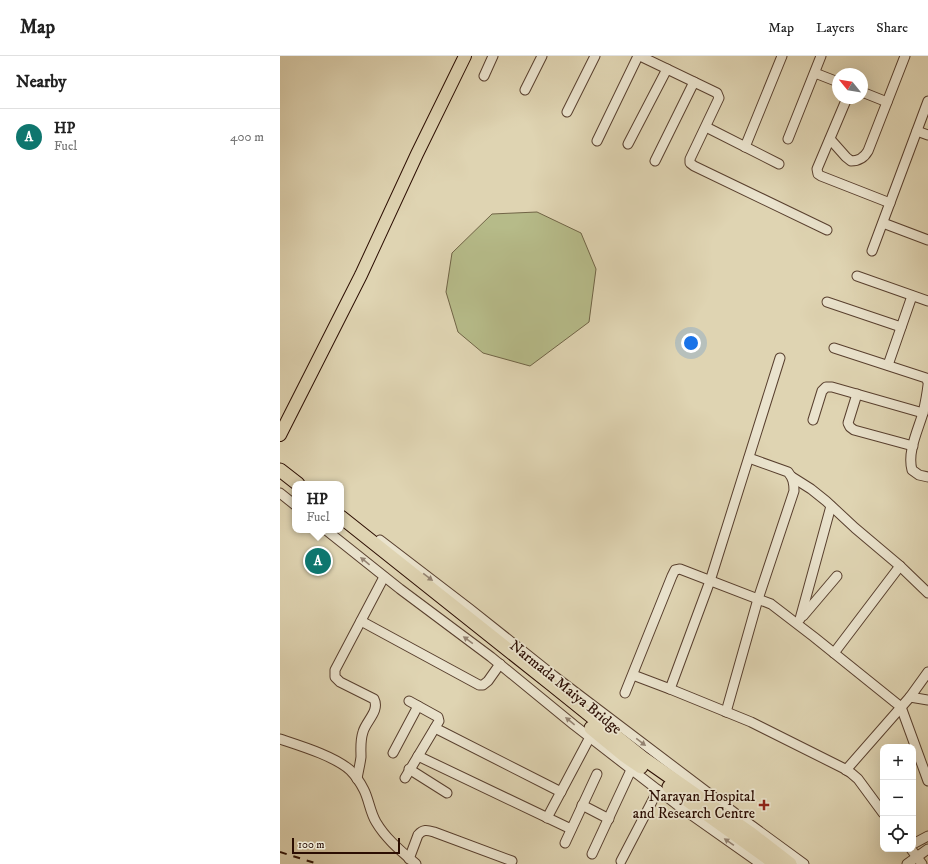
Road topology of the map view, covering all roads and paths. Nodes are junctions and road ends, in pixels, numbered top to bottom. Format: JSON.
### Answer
{"nodes":[{"id":1,"x":458,"y":56,"type":"edge"},
{"id":2,"x":466,"y":56,"type":"edge"},
{"id":3,"x":494,"y":56,"type":"edge"},
{"id":4,"x":542,"y":56,"type":"edge"},
{"id":5,"x":595,"y":56,"type":"edge"},
{"id":6,"x":639,"y":56,"type":"edge"},
{"id":7,"x":782,"y":56,"type":"edge"},
{"id":8,"x":821,"y":56,"type":"edge"},
{"id":9,"x":905,"y":56,"type":"edge"},
{"id":10,"x":667,"y":69,"type":"junction"},
{"id":11,"x":815,"y":73,"type":"junction"},
{"id":12,"x":484,"y":76,"type":"dead end"},
{"id":13,"x":832,"y":80,"type":"edge"},
{"id":14,"x":694,"y":82,"type":"junction"},
{"id":15,"x":525,"y":90,"type":"dead end"},
{"id":16,"x":868,"y":94,"type":"edge"},
{"id":17,"x":928,"y":101,"type":"edge"},
{"id":18,"x":887,"y":102,"type":"junction"},
{"id":19,"x":845,"y":104,"type":"edge"},
{"id":20,"x":567,"y":112,"type":"dead end"},
{"id":21,"x":706,"y":127,"type":"junction"},
{"id":22,"x":917,"y":131,"type":"junction"},
{"id":23,"x":928,"y":135,"type":"edge"},
{"id":24,"x":830,"y":139,"type":"junction"},
{"id":25,"x":788,"y":140,"type":"dead end"},
{"id":26,"x":597,"y":141,"type":"dead end"},
{"id":27,"x":628,"y":144,"type":"dead end"},
{"id":28,"x":746,"y":147,"type":"junction"},
{"id":29,"x":655,"y":161,"type":"dead end"},
{"id":30,"x":779,"y":164,"type":"dead end"},
{"id":31,"x":890,"y":202,"type":"junction"},
{"id":32,"x":883,"y":223,"type":"junction"},
{"id":33,"x":827,"y":230,"type":"dead end"},
{"id":34,"x":928,"y":240,"type":"edge"},
{"id":35,"x":872,"y":251,"type":"dead end"},
{"id":36,"x":857,"y":276,"type":"dead end"},
{"id":37,"x":912,"y":296,"type":"junction"},
{"id":38,"x":928,"y":301,"type":"edge"},
{"id":39,"x":827,"y":302,"type":"dead end"},
{"id":40,"x":901,"y":327,"type":"junction"},
{"id":41,"x":834,"y":348,"type":"dead end"},
{"id":42,"x":780,"y":358,"type":"dead end"},
{"id":43,"x":888,"y":365,"type":"junction"},
{"id":44,"x":928,"y":382,"type":"edge"},
{"id":45,"x":928,"y":385,"type":"edge"},
{"id":46,"x":857,"y":394,"type":"junction"},
{"id":47,"x":923,"y":413,"type":"junction"},
{"id":48,"x":280,"y":417,"type":"edge"},
{"id":49,"x":813,"y":420,"type":"dead end"},
{"id":50,"x":280,"y":435,"type":"edge"},
{"id":51,"x":913,"y":446,"type":"junction"},
{"id":52,"x":749,"y":458,"type":"junction"},
{"id":53,"x":280,"y":465,"type":"edge"},
{"id":54,"x":280,"y":470,"type":"edge"},
{"id":55,"x":792,"y":477,"type":"junction"},
{"id":56,"x":928,"y":477,"type":"edge"},
{"id":57,"x":280,"y":479,"type":"edge"},
{"id":58,"x":294,"y":481,"type":"edge"},
{"id":59,"x":302,"y":481,"type":"edge"},
{"id":60,"x":292,"y":489,"type":"edge"},
{"id":61,"x":280,"y":493,"type":"edge"},
{"id":62,"x":292,"y":503,"type":"edge"},
{"id":63,"x":831,"y":506,"type":"junction"},
{"id":64,"x":344,"y":513,"type":"edge"},
{"id":65,"x":344,"y":519,"type":"edge"},
{"id":66,"x":344,"y":530,"type":"edge"},
{"id":67,"x":330,"y":533,"type":"edge"},
{"id":68,"x":900,"y":566,"type":"junction"},
{"id":69,"x":837,"y":576,"type":"dead end"},
{"id":70,"x":384,"y":577,"type":"junction"},
{"id":71,"x":710,"y":581,"type":"junction"},
{"id":72,"x":928,"y":593,"type":"edge"},
{"id":73,"x":758,"y":599,"type":"junction"},
{"id":74,"x":361,"y":621,"type":"junction"},
{"id":75,"x":799,"y":622,"type":"junction"},
{"id":76,"x":834,"y":653,"type":"junction"},
{"id":77,"x":500,"y":664,"type":"junction"},
{"id":78,"x":928,"y":672,"type":"edge"},
{"id":79,"x":633,"y":675,"type":"junction"},
{"id":80,"x":670,"y":689,"type":"junction"},
{"id":81,"x":625,"y":693,"type":"dead end"},
{"id":82,"x":910,"y":697,"type":"junction"},
{"id":83,"x":928,"y":700,"type":"edge"},
{"id":84,"x":410,"y":701,"type":"dead end"},
{"id":85,"x":418,"y":706,"type":"junction"},
{"id":86,"x":901,"y":707,"type":"junction"},
{"id":87,"x":726,"y":712,"type":"junction"},
{"id":88,"x":435,"y":728,"type":"junction"},
{"id":89,"x":590,"y":737,"type":"junction"},
{"id":90,"x":280,"y":739,"type":"edge"},
{"id":91,"x":392,"y":753,"type":"dead end"},
{"id":92,"x":418,"y":756,"type":"junction"},
{"id":93,"x":631,"y":770,"type":"junction"},
{"id":94,"x":846,"y":770,"type":"junction"},
{"id":95,"x":597,"y":774,"type":"dead end"},
{"id":96,"x":357,"y":779,"type":"junction"},
{"id":97,"x":928,"y":781,"type":"edge"},
{"id":98,"x":658,"y":790,"type":"junction"},
{"id":99,"x":561,"y":792,"type":"junction"},
{"id":100,"x":448,"y":793,"type":"dead end"},
{"id":101,"x":582,"y":805,"type":"junction"},
{"id":102,"x":880,"y":809,"type":"edge"},
{"id":103,"x":547,"y":818,"type":"junction"},
{"id":104,"x":609,"y":819,"type":"junction"},
{"id":105,"x":571,"y":829,"type":"junction"},
{"id":106,"x":928,"y":836,"type":"edge"},
{"id":107,"x":916,"y":842,"type":"edge"},
{"id":108,"x":565,"y":843,"type":"dead end"},
{"id":109,"x":928,"y":849,"type":"edge"},
{"id":110,"x":912,"y":852,"type":"edge"},
{"id":111,"x":592,"y":854,"type":"dead end"},
{"id":112,"x":928,"y":860,"type":"edge"},
{"id":113,"x":413,"y":861,"type":"edge"},
{"id":114,"x":621,"y":861,"type":"dead end"},
{"id":115,"x":920,"y":861,"type":"edge"},
{"id":116,"x":512,"y":862,"type":"dead end"},
{"id":117,"x":761,"y":864,"type":"edge"},
{"id":118,"x":776,"y":864,"type":"edge"},
{"id":119,"x":790,"y":864,"type":"edge"},
{"id":120,"x":804,"y":864,"type":"edge"},
{"id":121,"x":907,"y":864,"type":"edge"}],
"edges":[{"from":1,"to":48,"type":"main road"},
{"from":2,"to":50,"type":"main road"},
{"from":3,"to":12,"type":"street"},
{"from":4,"to":15,"type":"street"},
{"from":5,"to":20,"type":"street"},
{"from":6,"to":10,"type":"street"},
{"from":6,"to":26,"type":"street"},
{"from":7,"to":28,"type":"street"},
{"from":8,"to":11,"type":"street"},
{"from":9,"to":18,"type":"street"},
{"from":10,"to":14,"type":"street"},
{"from":10,"to":27,"type":"street"},
{"from":11,"to":13,"type":"street"},
{"from":11,"to":25,"type":"street"},
{"from":14,"to":21,"type":"street"},
{"from":14,"to":29,"type":"street"},
{"from":16,"to":18,"type":"street"},
{"from":17,"to":22,"type":"street"},
{"from":18,"to":24,"type":"street"},
{"from":19,"to":24,"type":"street"},
{"from":21,"to":28,"type":"street"},
{"from":21,"to":33,"type":"street"},
{"from":22,"to":23,"type":"street"},
{"from":22,"to":31,"type":"street"},
{"from":24,"to":31,"type":"street"},
{"from":28,"to":30,"type":"street"},
{"from":31,"to":32,"type":"street"},
{"from":32,"to":34,"type":"street"},
{"from":32,"to":35,"type":"street"},
{"from":36,"to":37,"type":"street"},
{"from":37,"to":38,"type":"street"},
{"from":37,"to":40,"type":"street"},
{"from":39,"to":40,"type":"street"},
{"from":40,"to":43,"type":"street"},
{"from":41,"to":43,"type":"street"},
{"from":42,"to":52,"type":"street"},
{"from":43,"to":44,"type":"street"},
{"from":45,"to":47,"type":"street"},
{"from":46,"to":47,"type":"street"},
{"from":46,"to":49,"type":"street"},
{"from":46,"to":51,"type":"street"},
{"from":47,"to":51,"type":"street"},
{"from":51,"to":56,"type":"street"},
{"from":52,"to":55,"type":"street"},
{"from":52,"to":71,"type":"street"},
{"from":53,"to":59,"type":"street"},
{"from":54,"to":58,"type":"highway"},
{"from":55,"to":63,"type":"street"},
{"from":55,"to":73,"type":"street"},
{"from":57,"to":60,"type":"highway"},
{"from":61,"to":62,"type":"street"},
{"from":63,"to":68,"type":"street"},
{"from":63,"to":75,"type":"street"},
{"from":64,"to":120,"type":"street","one_way":true},
{"from":65,"to":119,"type":"highway"},
{"from":66,"to":118,"type":"highway","name":"Narmada Maiya Bridge"},
{"from":70,"to":67,"type":"street","one_way":true},
{"from":68,"to":72,"type":"street"},
{"from":68,"to":76,"type":"street"},
{"from":69,"to":75,"type":"street"},
{"from":70,"to":74,"type":"street"},
{"from":77,"to":70,"type":"street","one_way":true},
{"from":71,"to":73,"type":"street"},
{"from":71,"to":79,"type":"street"},
{"from":71,"to":80,"type":"street"},
{"from":73,"to":75,"type":"street"},
{"from":73,"to":87,"type":"street"},
{"from":74,"to":77,"type":"street"},
{"from":74,"to":96,"type":"street"},
{"from":75,"to":76,"type":"street"},
{"from":76,"to":86,"type":"street"},
{"from":89,"to":77,"type":"street","one_way":true},
{"from":78,"to":82,"type":"street"},
{"from":79,"to":80,"type":"street"},
{"from":79,"to":81,"type":"street"},
{"from":80,"to":87,"type":"street"},
{"from":82,"to":83,"type":"street"},
{"from":82,"to":86,"type":"street"},
{"from":84,"to":85,"type":"street"},
{"from":85,"to":88,"type":"street"},
{"from":85,"to":91,"type":"street"},
{"from":86,"to":94,"type":"street"},
{"from":86,"to":97,"type":"street"},
{"from":87,"to":94,"type":"street"},
{"from":88,"to":92,"type":"street"},
{"from":88,"to":99,"type":"street"},
{"from":89,"to":93,"type":"street"},
{"from":89,"to":99,"type":"street"},
{"from":90,"to":96,"type":"street"},
{"from":92,"to":100,"type":"street"},
{"from":92,"to":103,"type":"street"},
{"from":93,"to":98,"type":"street"},
{"from":93,"to":104,"type":"street"},
{"from":94,"to":102,"type":"street"},
{"from":95,"to":101,"type":"street"},
{"from":96,"to":113,"type":"street"},
{"from":98,"to":114,"type":"street"},
{"from":117,"to":98,"type":"street","one_way":true},
{"from":99,"to":103,"type":"street"},
{"from":101,"to":104,"type":"street"},
{"from":101,"to":105,"type":"street"},
{"from":103,"to":105,"type":"street"},
{"from":104,"to":111,"type":"street"},
{"from":105,"to":108,"type":"street"},
{"from":106,"to":107,"type":"street"},
{"from":109,"to":115,"type":"street"},
{"from":110,"to":115,"type":"street"},
{"from":112,"to":115,"type":"street"},
{"from":113,"to":116,"type":"street"},
{"from":115,"to":121,"type":"street"}]}
